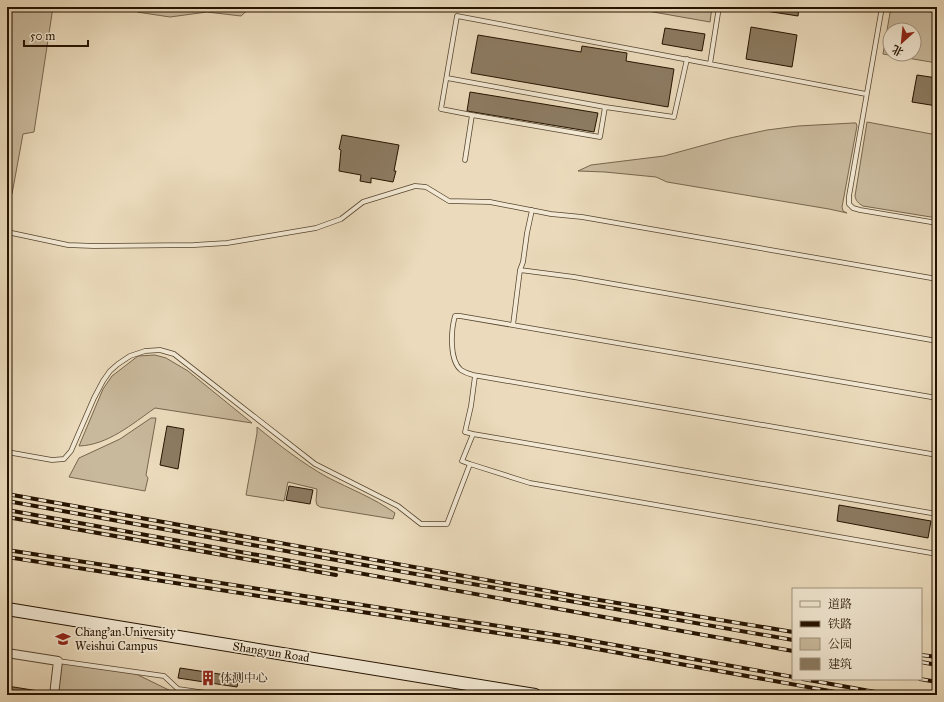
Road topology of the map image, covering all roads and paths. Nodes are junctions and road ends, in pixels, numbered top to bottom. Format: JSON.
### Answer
{"nodes":[{"id":1,"x":720,"y":7,"type":"edge"},
{"id":2,"x":882,"y":7,"type":"edge"},
{"id":3,"x":928,"y":7,"type":"edge"},
{"id":4,"x":937,"y":9,"type":"edge"},
{"id":5,"x":687,"y":59,"type":"junction"},
{"id":6,"x":710,"y":64,"type":"junction"},
{"id":7,"x":447,"y":78,"type":"junction"},
{"id":8,"x":866,"y":94,"type":"junction"},
{"id":9,"x":605,"y":107,"type":"junction"},
{"id":10,"x":472,"y":115,"type":"junction"},
{"id":11,"x":465,"y":160,"type":"dead end"},
{"id":12,"x":532,"y":210,"type":"junction"},
{"id":13,"x":937,"y":224,"type":"edge"},
{"id":14,"x":7,"y":232,"type":"edge"},
{"id":15,"x":520,"y":270,"type":"junction"},
{"id":16,"x":937,"y":279,"type":"edge"},
{"id":17,"x":513,"y":325,"type":"junction"},
{"id":18,"x":937,"y":341,"type":"edge"},
{"id":19,"x":475,"y":376,"type":"junction"},
{"id":20,"x":937,"y":398,"type":"edge"},
{"id":21,"x":473,"y":434,"type":"junction"},
{"id":22,"x":7,"y":452,"type":"edge"},
{"id":23,"x":937,"y":455,"type":"edge"},
{"id":24,"x":470,"y":464,"type":"junction"},
{"id":25,"x":937,"y":514,"type":"edge"},
{"id":26,"x":937,"y":554,"type":"edge"},
{"id":27,"x":7,"y":609,"type":"edge"},
{"id":28,"x":7,"y":653,"type":"edge"},
{"id":29,"x":58,"y":661,"type":"junction"},
{"id":30,"x":54,"y":695,"type":"edge"},
{"id":31,"x":220,"y":695,"type":"edge"},
{"id":32,"x":535,"y":695,"type":"edge"}],
"edges":[{"from":1,"to":6,"type":"lane"},
{"from":2,"to":8,"type":"lane"},
{"from":3,"to":4,"type":"lane"},
{"from":5,"to":6,"type":"lane"},
{"from":5,"to":7,"type":"lane"},
{"from":5,"to":9,"type":"lane"},
{"from":6,"to":8,"type":"lane"},
{"from":7,"to":9,"type":"lane"},
{"from":7,"to":10,"type":"lane"},
{"from":8,"to":13,"type":"lane"},
{"from":9,"to":10,"type":"lane"},
{"from":10,"to":11,"type":"lane"},
{"from":12,"to":14,"type":"lane"},
{"from":12,"to":15,"type":"lane"},
{"from":12,"to":16,"type":"lane"},
{"from":15,"to":17,"type":"lane"},
{"from":15,"to":18,"type":"lane"},
{"from":17,"to":19,"type":"lane"},
{"from":17,"to":20,"type":"lane"},
{"from":19,"to":21,"type":"lane"},
{"from":19,"to":23,"type":"lane"},
{"from":21,"to":24,"type":"lane"},
{"from":21,"to":25,"type":"lane"},
{"from":22,"to":24,"type":"lane"},
{"from":24,"to":26,"type":"lane"},
{"from":27,"to":32,"type":"street","name":"Shangyun Road"},
{"from":28,"to":29,"type":"street"},
{"from":29,"to":30,"type":"street"},
{"from":29,"to":31,"type":"lane"}]}
